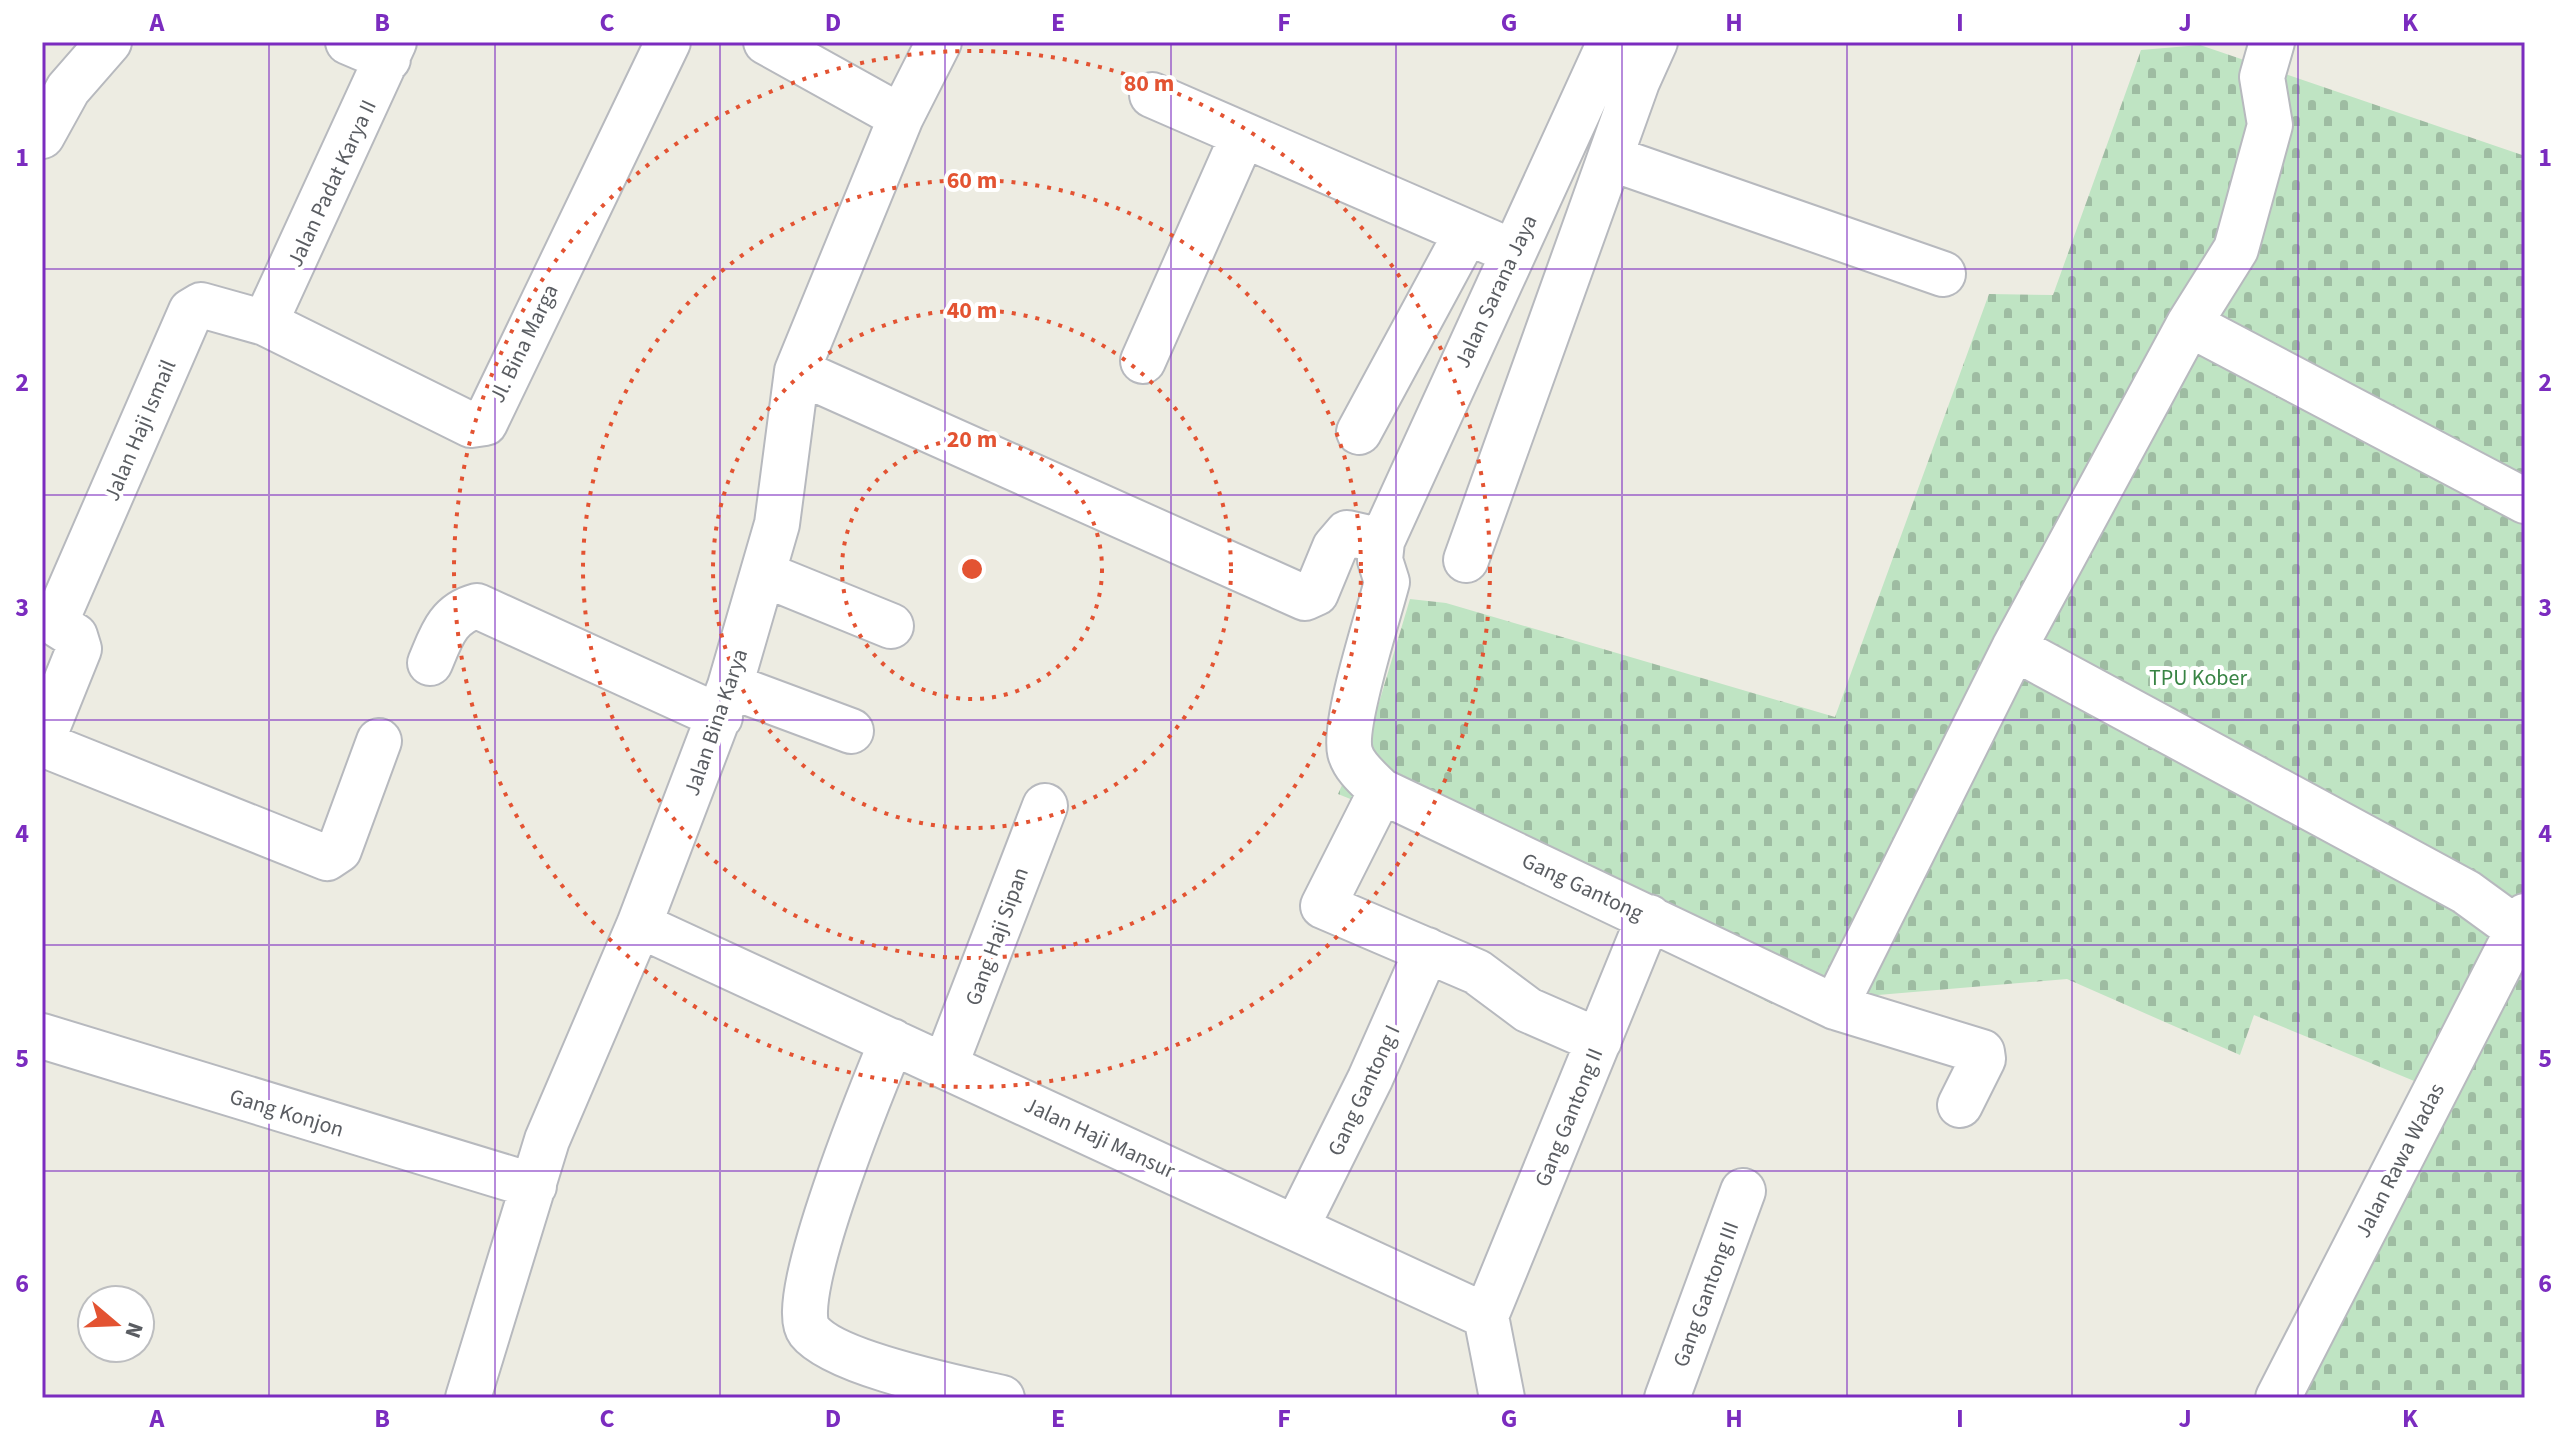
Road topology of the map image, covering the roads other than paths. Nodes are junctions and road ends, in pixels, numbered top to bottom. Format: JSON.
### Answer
{"nodes":[{"id":1,"x":109,"y":42,"type":"edge"},
{"id":2,"x":348,"y":42,"type":"edge"},
{"id":3,"x":668,"y":42,"type":"edge"},
{"id":4,"x":766,"y":42,"type":"edge"},
{"id":5,"x":939,"y":42,"type":"edge"},
{"id":6,"x":1610,"y":42,"type":"edge"},
{"id":7,"x":1655,"y":42,"type":"edge"},
{"id":8,"x":2272,"y":42,"type":"edge"},
{"id":9,"x":391,"y":51,"type":"edge"},
{"id":10,"x":1152,"y":95,"type":"dead end"},
{"id":11,"x":901,"y":117,"type":"junction"},
{"id":12,"x":1243,"y":135,"type":"junction"},
{"id":13,"x":42,"y":136,"type":"edge"},
{"id":14,"x":1610,"y":158,"type":"junction"},
{"id":15,"x":1467,"y":232,"type":"junction"},
{"id":16,"x":1513,"y":252,"type":"junction"},
{"id":17,"x":1943,"y":274,"type":"dead end"},
{"id":18,"x":265,"y":323,"type":"junction"},
{"id":19,"x":2189,"y":324,"type":"junction"},
{"id":20,"x":1143,"y":361,"type":"dead end"},
{"id":21,"x":797,"y":371,"type":"junction"},
{"id":22,"x":1359,"y":432,"type":"dead end"},
{"id":23,"x":2525,"y":501,"type":"edge"},
{"id":24,"x":1382,"y":541,"type":"junction"},
{"id":25,"x":1466,"y":560,"type":"dead end"},
{"id":26,"x":763,"y":574,"type":"junction"},
{"id":27,"x":49,"y":618,"type":"edge"},
{"id":28,"x":891,"y":626,"type":"dead end"},
{"id":29,"x":2014,"y":648,"type":"junction"},
{"id":30,"x":430,"y":663,"type":"dead end"},
{"id":31,"x":725,"y":702,"type":"junction"},
{"id":32,"x":851,"y":731,"type":"dead end"},
{"id":33,"x":379,"y":741,"type":"dead end"},
{"id":34,"x":42,"y":742,"type":"edge"},
{"id":35,"x":1381,"y":791,"type":"junction"},
{"id":36,"x":1045,"y":806,"type":"dead end"},
{"id":37,"x":1649,"y":917,"type":"junction"},
{"id":38,"x":639,"y":925,"type":"junction"},
{"id":39,"x":2522,"y":927,"type":"edge"},
{"id":40,"x":1427,"y":950,"type":"junction"},
{"id":41,"x":1835,"y":1007,"type":"junction"},
{"id":42,"x":42,"y":1036,"type":"edge"},
{"id":43,"x":892,"y":1041,"type":"junction"},
{"id":44,"x":1599,"y":1041,"type":"junction"},
{"id":45,"x":945,"y":1066,"type":"junction"},
{"id":46,"x":1960,"y":1105,"type":"dead end"},
{"id":47,"x":534,"y":1186,"type":"junction"},
{"id":48,"x":1743,"y":1191,"type":"dead end"},
{"id":49,"x":1296,"y":1228,"type":"junction"},
{"id":50,"x":1486,"y":1316,"type":"junction"},
{"id":51,"x":468,"y":1398,"type":"edge"},
{"id":52,"x":1002,"y":1398,"type":"edge"},
{"id":53,"x":1502,"y":1398,"type":"edge"},
{"id":54,"x":1667,"y":1398,"type":"edge"},
{"id":55,"x":2278,"y":1398,"type":"edge"}],
"edges":[{"from":1,"to":13,"type":"street"},
{"from":2,"to":9,"type":"street"},
{"from":3,"to":18,"type":"street","name":"Jl. Bina Marga"},
{"from":4,"to":11,"type":"street"},
{"from":5,"to":11,"type":"street","name":"Jalan Bina Karya"},
{"from":6,"to":16,"type":"street","name":"Jalan Sarana Jaya"},
{"from":7,"to":14,"type":"street"},
{"from":8,"to":19,"type":"street"},
{"from":9,"to":18,"type":"street","name":"Jalan Padat Karya II"},
{"from":10,"to":12,"type":"street"},
{"from":11,"to":21,"type":"street","name":"Jalan Bina Karya"},
{"from":12,"to":15,"type":"street"},
{"from":12,"to":20,"type":"street"},
{"from":14,"to":17,"type":"street"},
{"from":14,"to":25,"type":"street"},
{"from":15,"to":16,"type":"street"},
{"from":15,"to":22,"type":"street"},
{"from":16,"to":24,"type":"street","name":"Jalan Sarana Jaya"},
{"from":18,"to":27,"type":"street","name":"Jalan Haji Ismail"},
{"from":19,"to":23,"type":"street"},
{"from":19,"to":29,"type":"street"},
{"from":21,"to":24,"type":"street"},
{"from":21,"to":26,"type":"street","name":"Jalan Bina Karya"},
{"from":24,"to":35,"type":"street","name":"Gang Gantong"},
{"from":26,"to":28,"type":"street"},
{"from":26,"to":31,"type":"street","name":"Jalan Bina Karya"},
{"from":27,"to":34,"type":"street"},
{"from":29,"to":39,"type":"street"},
{"from":29,"to":41,"type":"street"},
{"from":30,"to":31,"type":"street"},
{"from":31,"to":32,"type":"street"},
{"from":31,"to":38,"type":"street","name":"Jalan Bina Karya"},
{"from":33,"to":34,"type":"street"},
{"from":35,"to":37,"type":"street","name":"Gang Gantong"},
{"from":35,"to":40,"type":"street"},
{"from":36,"to":45,"type":"street","name":"Gang Haji Sipan"},
{"from":37,"to":41,"type":"street","name":"Gang Gantong"},
{"from":37,"to":44,"type":"street","name":"Gang Gantong II"},
{"from":38,"to":43,"type":"street","name":"Jalan Haji Mansur"},
{"from":38,"to":47,"type":"street","name":"Jalan Bina Karya"},
{"from":39,"to":55,"type":"street","name":"Jalan Rawa Wadas"},
{"from":40,"to":44,"type":"street"},
{"from":40,"to":49,"type":"street","name":"Gang Gantong I"},
{"from":41,"to":46,"type":"street","name":"Gang Gantong"},
{"from":42,"to":47,"type":"street","name":"Gang Konjon"},
{"from":43,"to":45,"type":"street","name":"Jalan Haji Mansur"},
{"from":43,"to":52,"type":"street"},
{"from":44,"to":50,"type":"street","name":"Gang Gantong II"},
{"from":45,"to":49,"type":"street","name":"Jalan Haji Mansur"},
{"from":47,"to":51,"type":"street","name":"Jalan Bina Karya"},
{"from":48,"to":54,"type":"street","name":"Gang Gantong III"},
{"from":49,"to":50,"type":"street","name":"Jalan Haji Mansur"},
{"from":50,"to":53,"type":"street"}]}
